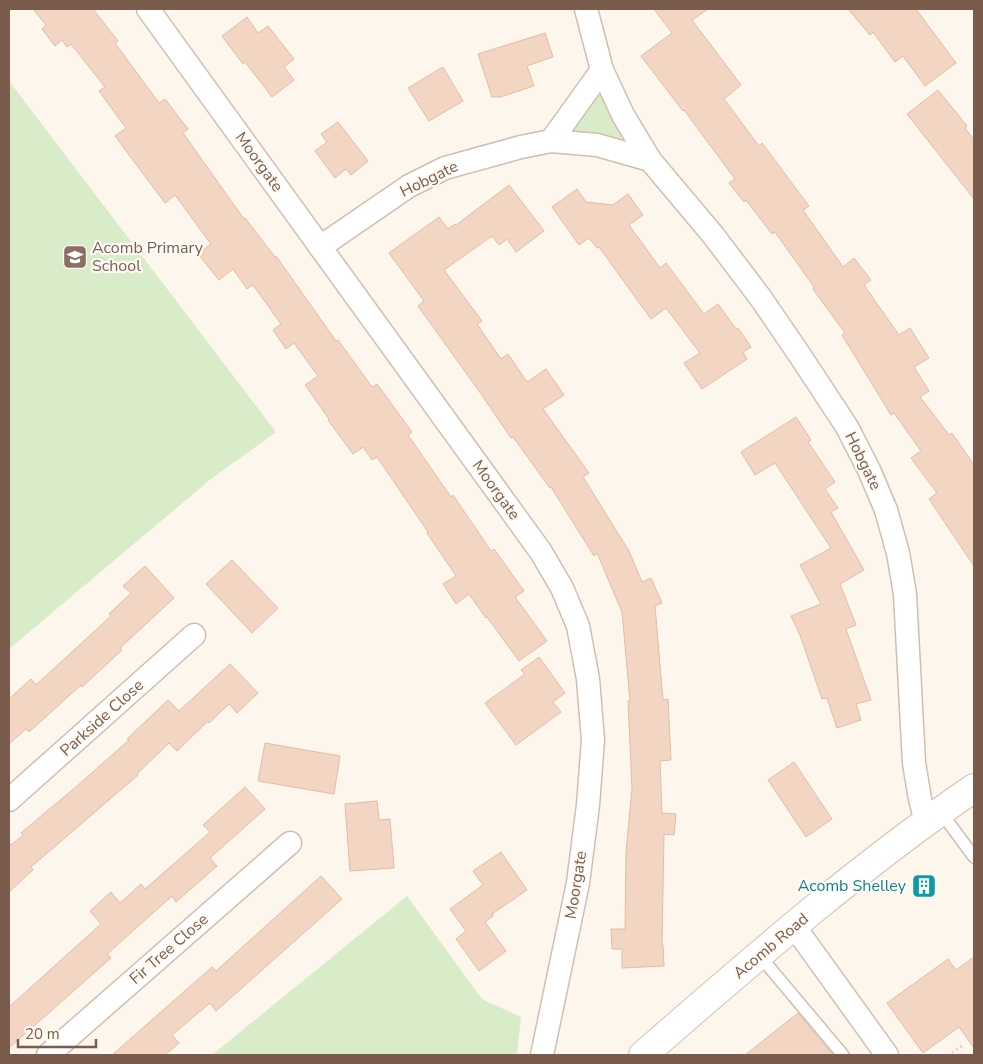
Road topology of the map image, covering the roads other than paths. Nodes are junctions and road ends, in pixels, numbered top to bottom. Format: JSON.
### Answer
{"nodes":[{"id":1,"x":148,"y":9,"type":"edge"},
{"id":2,"x":587,"y":9,"type":"edge"},
{"id":3,"x":602,"y":70,"type":"junction"},
{"id":4,"x":551,"y":141,"type":"junction"},
{"id":5,"x":650,"y":160,"type":"junction"},
{"id":6,"x":320,"y":247,"type":"junction"},
{"id":7,"x":194,"y":635,"type":"dead end"},
{"id":8,"x":974,"y":788,"type":"edge"},
{"id":9,"x":9,"y":800,"type":"edge"},
{"id":10,"x":933,"y":817,"type":"junction"},
{"id":11,"x":290,"y":843,"type":"dead end"},
{"id":12,"x":974,"y":857,"type":"edge"},
{"id":13,"x":794,"y":926,"type":"junction"},
{"id":14,"x":759,"y":955,"type":"junction"},
{"id":15,"x":48,"y":1055,"type":"edge"},
{"id":16,"x":542,"y":1055,"type":"edge"},
{"id":17,"x":643,"y":1055,"type":"edge"},
{"id":18,"x":843,"y":1055,"type":"edge"},
{"id":19,"x":886,"y":1055,"type":"edge"}],
"edges":[{"from":1,"to":6,"type":"street","name":"Moorgate"},
{"from":2,"to":3,"type":"street","name":"Hobgate"},
{"from":3,"to":4,"type":"street"},
{"from":3,"to":5,"type":"street","name":"Hobgate"},
{"from":4,"to":5,"type":"street","name":"Hobgate"},
{"from":4,"to":6,"type":"street","name":"Hobgate"},
{"from":5,"to":10,"type":"street","name":"Hobgate"},
{"from":6,"to":16,"type":"street","name":"Moorgate"},
{"from":7,"to":9,"type":"street","name":"Parkside Close"},
{"from":8,"to":10,"type":"main road","name":"Acomb Road"},
{"from":10,"to":12,"type":"lane"},
{"from":10,"to":13,"type":"main road","name":"Acomb Road"},
{"from":11,"to":15,"type":"street","name":"Fir Tree Close"},
{"from":13,"to":14,"type":"main road","name":"Acomb Road"},
{"from":13,"to":19,"type":"street"},
{"from":14,"to":17,"type":"main road","name":"Acomb Road"},
{"from":14,"to":18,"type":"lane"}]}
